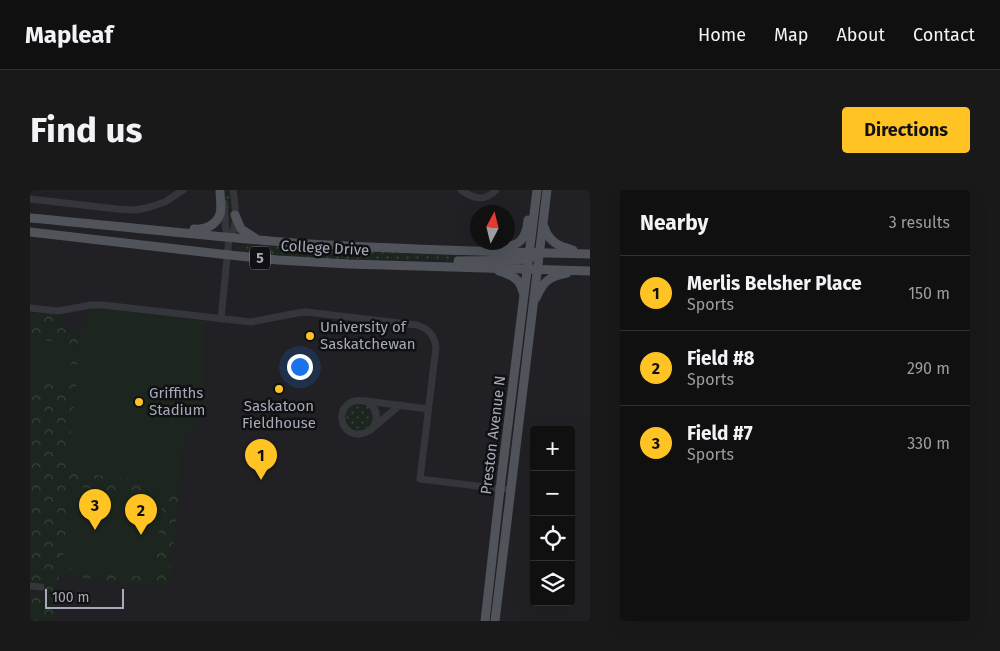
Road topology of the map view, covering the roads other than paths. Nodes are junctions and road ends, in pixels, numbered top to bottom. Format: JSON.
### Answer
{"nodes":[{"id":1,"x":183,"y":190,"type":"edge"},
{"id":2,"x":220,"y":190,"type":"edge"},
{"id":3,"x":233,"y":190,"type":"edge"},
{"id":4,"x":461,"y":190,"type":"edge"},
{"id":5,"x":496,"y":190,"type":"edge"},
{"id":6,"x":532,"y":190,"type":"edge"},
{"id":7,"x":537,"y":190,"type":"edge"},
{"id":8,"x":547,"y":190,"type":"edge"},
{"id":9,"x":30,"y":199,"type":"edge"},
{"id":10,"x":235,"y":215,"type":"junction"},
{"id":11,"x":30,"y":218,"type":"edge"},
{"id":12,"x":543,"y":223,"type":"junction"},
{"id":13,"x":163,"y":231,"type":"junction"},
{"id":14,"x":30,"y":232,"type":"edge"},
{"id":15,"x":229,"y":238,"type":"junction"},
{"id":16,"x":258,"y":240,"type":"junction"},
{"id":17,"x":485,"y":251,"type":"junction"},
{"id":18,"x":227,"y":255,"type":"junction"},
{"id":19,"x":588,"y":255,"type":"edge"},
{"id":20,"x":534,"y":261,"type":"junction"},
{"id":21,"x":327,"y":263,"type":"junction"},
{"id":22,"x":490,"y":267,"type":"junction"},
{"id":23,"x":586,"y":271,"type":"edge"},
{"id":24,"x":524,"y":297,"type":"junction"},
{"id":25,"x":533,"y":305,"type":"junction"},
{"id":26,"x":30,"y":308,"type":"edge"},
{"id":27,"x":221,"y":319,"type":"junction"},
{"id":28,"x":366,"y":401,"type":"junction"},
{"id":29,"x":400,"y":405,"type":"junction"},
{"id":30,"x":428,"y":409,"type":"junction"},
{"id":31,"x":373,"y":427,"type":"junction"},
{"id":32,"x":500,"y":489,"type":"junction"},
{"id":33,"x":510,"y":490,"type":"junction"},
{"id":34,"x":30,"y":586,"type":"edge"},
{"id":35,"x":41,"y":587,"type":"dead end"},
{"id":36,"x":485,"y":621,"type":"edge"},
{"id":37,"x":495,"y":621,"type":"edge"}],
"edges":[{"from":1,"to":9,"type":"street"},
{"from":2,"to":13,"type":"main road"},
{"from":2,"to":15,"type":"street"},
{"from":3,"to":10,"type":"street"},
{"from":4,"to":5,"type":"street"},
{"from":6,"to":17,"type":"main road"},
{"from":7,"to":20,"type":"main road"},
{"from":8,"to":12,"type":"main road"},
{"from":10,"to":15,"type":"street"},
{"from":10,"to":16,"type":"main road"},
{"from":11,"to":13,"type":"main road","name":"College Drive","number":"5"},
{"from":12,"to":19,"type":"main road"},
{"from":12,"to":20,"type":"main road"},
{"from":13,"to":15,"type":"main road","name":"College Drive","number":"5"},
{"from":14,"to":18,"type":"main road","name":"College Drive","number":"5"},
{"from":15,"to":16,"type":"main road","name":"College Drive","number":"5"},
{"from":15,"to":18,"type":"street"},
{"from":16,"to":17,"type":"main road","name":"College Drive","number":"5"},
{"from":17,"to":20,"type":"main road","name":"College Drive","number":"5"},
{"from":18,"to":21,"type":"main road","name":"College Drive","number":"5"},
{"from":18,"to":27,"type":"street"},
{"from":19,"to":20,"type":"main road","name":"College Drive","number":"5"},
{"from":20,"to":21,"type":"main road"},
{"from":20,"to":22,"type":"main road","name":"College Drive","number":"5"},
{"from":20,"to":23,"type":"main road","name":"College Drive","number":"5"},
{"from":20,"to":24,"type":"main road","name":"Preston Avenue N"},
{"from":20,"to":25,"type":"main road","name":"Preston Avenue N"},
{"from":21,"to":22,"type":"main road","name":"College Drive","number":"5"},
{"from":22,"to":24,"type":"main road"},
{"from":23,"to":25,"type":"main road"},
{"from":24,"to":32,"type":"main road","name":"Preston Avenue N"},
{"from":25,"to":33,"type":"main road","name":"Preston Avenue N"},
{"from":26,"to":27,"type":"street"},
{"from":27,"to":30,"type":"street"},
{"from":28,"to":29,"type":"street"},
{"from":28,"to":31,"type":"street"},
{"from":28,"to":31,"type":"street"},
{"from":29,"to":30,"type":"street"},
{"from":29,"to":31,"type":"street"},
{"from":30,"to":32,"type":"street"},
{"from":32,"to":33,"type":"street"},
{"from":32,"to":36,"type":"main road","name":"Preston Avenue N"},
{"from":33,"to":37,"type":"main road","name":"Preston Avenue N"},
{"from":34,"to":35,"type":"street"}]}
